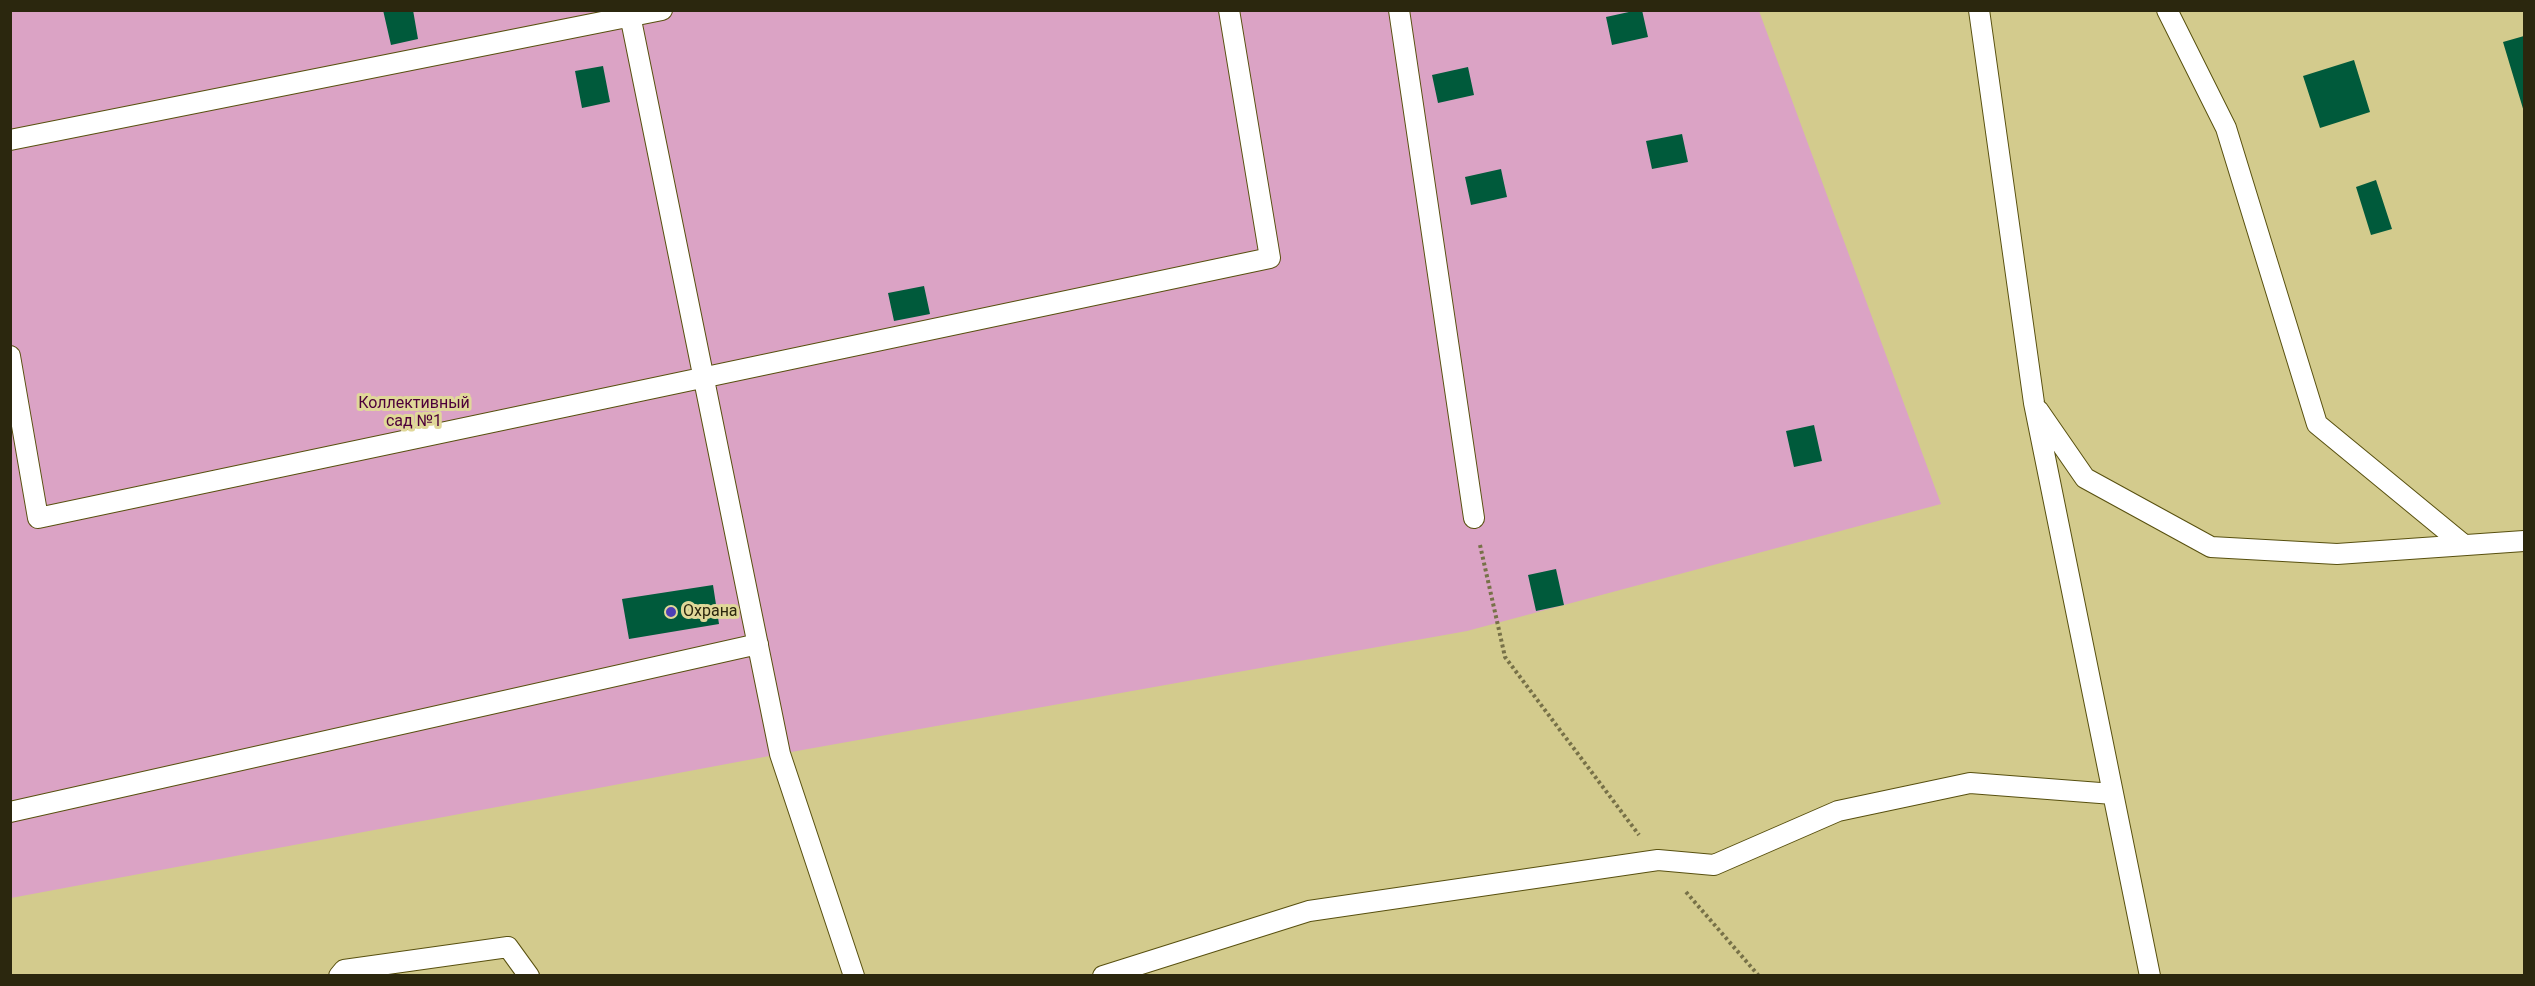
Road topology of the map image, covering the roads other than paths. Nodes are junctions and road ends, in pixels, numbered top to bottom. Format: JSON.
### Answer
{"nodes":[{"id":1,"x":662,"y":10,"type":"edge"},
{"id":2,"x":1229,"y":10,"type":"edge"},
{"id":3,"x":1399,"y":10,"type":"edge"},
{"id":4,"x":1979,"y":10,"type":"edge"},
{"id":5,"x":2167,"y":10,"type":"edge"},
{"id":6,"x":630,"y":13,"type":"edge"},
{"id":7,"x":10,"y":140,"type":"edge"},
{"id":8,"x":10,"y":356,"type":"edge"},
{"id":9,"x":704,"y":378,"type":"junction"},
{"id":10,"x":2034,"y":403,"type":"junction"},
{"id":11,"x":1474,"y":518,"type":"road end"},
{"id":12,"x":2524,"y":541,"type":"edge"},
{"id":13,"x":2464,"y":545,"type":"junction"},
{"id":14,"x":758,"y":644,"type":"junction"},
{"id":15,"x":2113,"y":794,"type":"junction"},
{"id":16,"x":10,"y":812,"type":"edge"},
{"id":17,"x":339,"y":975,"type":"edge"},
{"id":18,"x":529,"y":975,"type":"edge"},
{"id":19,"x":854,"y":975,"type":"edge"},
{"id":20,"x":1103,"y":975,"type":"edge"},
{"id":21,"x":2150,"y":975,"type":"edge"}],
"edges":[{"from":1,"to":6,"type":"lane"},
{"from":2,"to":9,"type":"lane"},
{"from":3,"to":11,"type":"lane"},
{"from":4,"to":10,"type":"lane"},
{"from":5,"to":13,"type":"lane"},
{"from":6,"to":7,"type":"lane"},
{"from":6,"to":9,"type":"lane"},
{"from":8,"to":9,"type":"lane"},
{"from":9,"to":14,"type":"lane"},
{"from":10,"to":13,"type":"lane"},
{"from":10,"to":15,"type":"lane"},
{"from":12,"to":13,"type":"lane"},
{"from":14,"to":16,"type":"lane"},
{"from":14,"to":19,"type":"lane"},
{"from":15,"to":20,"type":"lane"},
{"from":15,"to":21,"type":"lane"},
{"from":17,"to":18,"type":"lane"}]}
